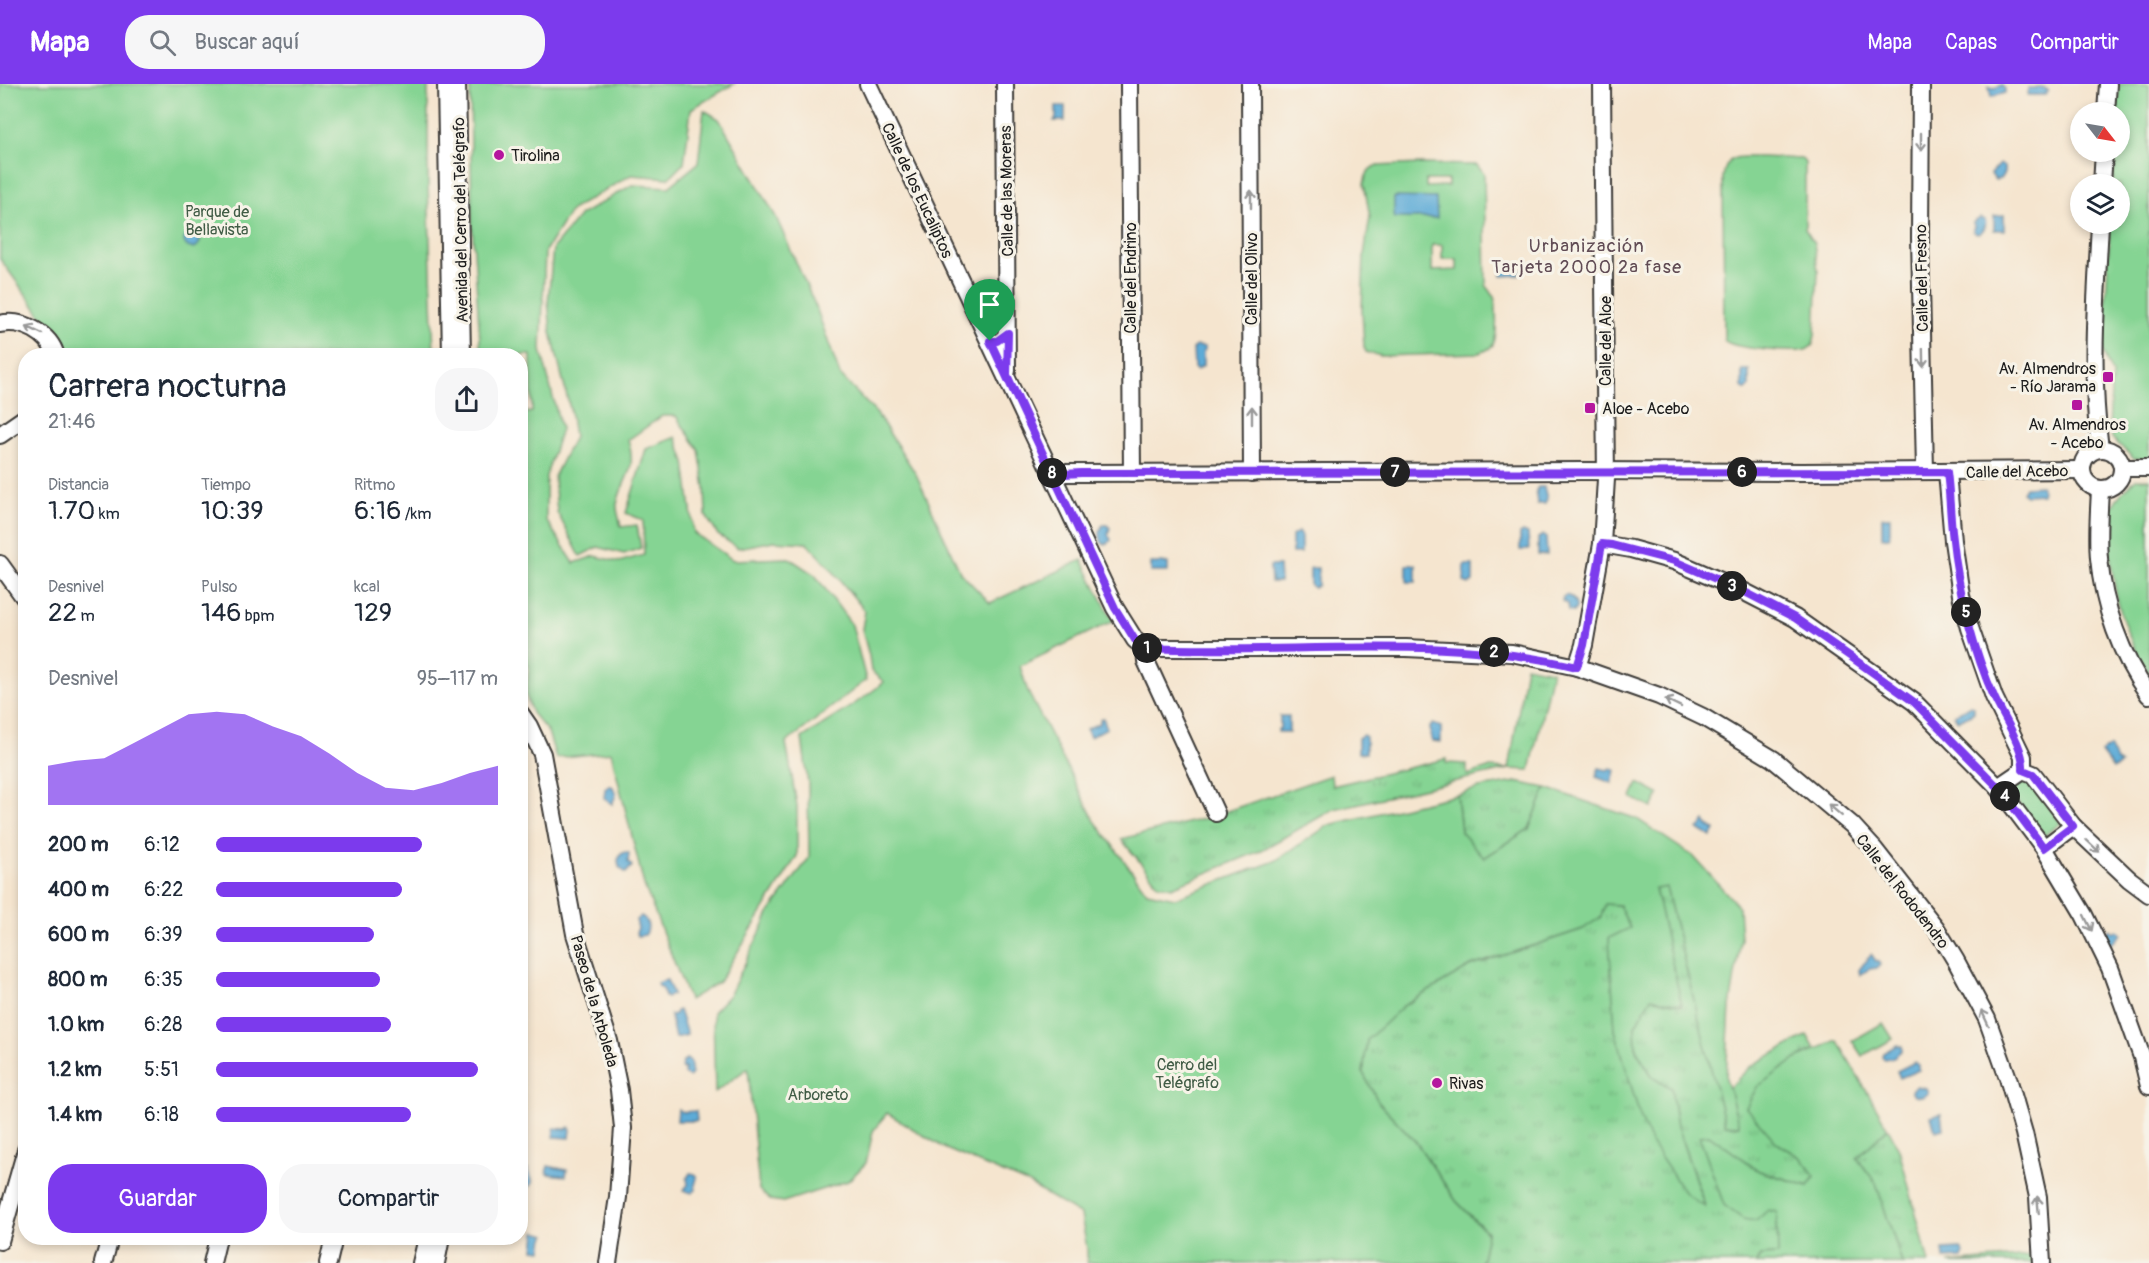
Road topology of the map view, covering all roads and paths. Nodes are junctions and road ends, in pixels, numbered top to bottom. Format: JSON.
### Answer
{"nodes":[{"id":1,"x":446,"y":84,"type":"edge"},
{"id":2,"x":457,"y":84,"type":"edge"},
{"id":3,"x":868,"y":84,"type":"edge"},
{"id":4,"x":1005,"y":84,"type":"edge"},
{"id":5,"x":1130,"y":84,"type":"edge"},
{"id":6,"x":1250,"y":84,"type":"edge"},
{"id":7,"x":1602,"y":84,"type":"edge"},
{"id":8,"x":1921,"y":84,"type":"edge"},
{"id":9,"x":2108,"y":84,"type":"edge"},
{"id":10,"x":2107,"y":102,"type":"edge"},
{"id":11,"x":2100,"y":234,"type":"edge"},
{"id":12,"x":0,"y":324,"type":"edge"},
{"id":13,"x":1008,"y":333,"type":"junction"},
{"id":14,"x":990,"y":341,"type":"junction"},
{"id":15,"x":53,"y":348,"type":"edge"},
{"id":16,"x":450,"y":348,"type":"edge"},
{"id":17,"x":462,"y":348,"type":"edge"},
{"id":18,"x":1007,"y":375,"type":"junction"},
{"id":19,"x":18,"y":423,"type":"edge"},
{"id":20,"x":0,"y":435,"type":"edge"},
{"id":21,"x":2100,"y":449,"type":"junction"},
{"id":22,"x":2122,"y":468,"type":"junction"},
{"id":23,"x":2149,"y":468,"type":"edge"},
{"id":24,"x":2081,"y":470,"type":"junction"},
{"id":25,"x":1606,"y":471,"type":"junction"},
{"id":26,"x":1925,"y":471,"type":"junction"},
{"id":27,"x":1947,"y":472,"type":"junction"},
{"id":28,"x":1132,"y":473,"type":"junction"},
{"id":29,"x":1252,"y":473,"type":"junction"},
{"id":30,"x":1054,"y":478,"type":"junction"},
{"id":31,"x":2100,"y":489,"type":"junction"},
{"id":32,"x":1602,"y":544,"type":"junction"},
{"id":33,"x":0,"y":564,"type":"edge"},
{"id":34,"x":18,"y":589,"type":"edge"},
{"id":35,"x":1145,"y":648,"type":"junction"},
{"id":36,"x":1577,"y":667,"type":"junction"},
{"id":37,"x":2149,"y":695,"type":"edge"},
{"id":38,"x":528,"y":727,"type":"edge"},
{"id":39,"x":528,"y":735,"type":"edge"},
{"id":40,"x":537,"y":742,"type":"junction"},
{"id":41,"x":2023,"y":770,"type":"junction"},
{"id":42,"x":1998,"y":787,"type":"junction"},
{"id":43,"x":1216,"y":813,"type":"dead end"},
{"id":44,"x":2073,"y":826,"type":"junction"},
{"id":45,"x":2044,"y":848,"type":"junction"},
{"id":46,"x":2149,"y":894,"type":"edge"},
{"id":47,"x":2149,"y":1086,"type":"edge"},
{"id":48,"x":18,"y":1178,"type":"edge"},
{"id":49,"x":0,"y":1241,"type":"edge"},
{"id":50,"x":108,"y":1245,"type":"edge"},
{"id":51,"x":216,"y":1245,"type":"edge"},
{"id":52,"x":332,"y":1245,"type":"edge"},
{"id":53,"x":425,"y":1245,"type":"edge"},
{"id":54,"x":440,"y":1245,"type":"edge"},
{"id":55,"x":103,"y":1263,"type":"edge"},
{"id":56,"x":212,"y":1263,"type":"edge"},
{"id":57,"x":328,"y":1263,"type":"edge"},
{"id":58,"x":421,"y":1263,"type":"edge"},
{"id":59,"x":436,"y":1263,"type":"edge"},
{"id":60,"x":608,"y":1263,"type":"edge"},
{"id":61,"x":2042,"y":1263,"type":"edge"}],
"edges":[{"from":1,"to":16,"type":"street","name":"Avenida del Cerro del Telégrafo"},
{"from":2,"to":17,"type":"street","name":"Avenida del Cerro del Telégrafo"},
{"from":3,"to":14,"type":"street","name":"Calle de los Eucaliptos"},
{"from":4,"to":13,"type":"street","name":"Calle de las Moreras"},
{"from":5,"to":28,"type":"street","name":"Calle del Endrino"},
{"from":29,"to":6,"type":"street","name":"Calle del Olivo","one_way":true},
{"from":7,"to":25,"type":"street","name":"Calle del Aloe"},
{"from":8,"to":26,"type":"street","name":"Calle del Fresno","one_way":true},
{"from":9,"to":10,"type":"street"},
{"from":11,"to":21,"type":"street"},
{"from":15,"to":12,"type":"street","one_way":true},
{"from":13,"to":14,"type":"street"},
{"from":13,"to":18,"type":"street","name":"Calle de las Moreras"},
{"from":14,"to":18,"type":"street","name":"Calle de los Eucaliptos"},
{"from":18,"to":30,"type":"street","name":"Calle de los Eucaliptos"},
{"from":19,"to":20,"type":"street"},
{"from":21,"to":22,"type":"street"},
{"from":21,"to":24,"type":"street"},
{"from":22,"to":23,"type":"street"},
{"from":22,"to":31,"type":"street"},
{"from":24,"to":27,"type":"street","name":"Calle del Acebo"},
{"from":24,"to":31,"type":"street"},
{"from":25,"to":26,"type":"street","name":"Calle del Acebo"},
{"from":25,"to":29,"type":"street","name":"Calle del Acebo"},
{"from":25,"to":32,"type":"street","name":"Calle del Aloe"},
{"from":26,"to":27,"type":"street","name":"Calle del Acebo"},
{"from":27,"to":41,"type":"street"},
{"from":28,"to":29,"type":"street","name":"Calle del Acebo"},
{"from":28,"to":30,"type":"street","name":"Calle del Acebo"},
{"from":30,"to":35,"type":"street","name":"Calle de los Eucaliptos"},
{"from":31,"to":37,"type":"street"},
{"from":32,"to":36,"type":"street","name":"Calle del Aloe"},
{"from":32,"to":42,"type":"street"},
{"from":33,"to":34,"type":"street"},
{"from":35,"to":36,"type":"street","name":"Calle del Rododendro"},
{"from":35,"to":43,"type":"street","name":"Calle de los Eucaliptos"},
{"from":61,"to":36,"type":"street","name":"Calle del Rododendro","one_way":true},
{"from":38,"to":40,"type":"street","name":"Paseo de la Arboleda"},
{"from":39,"to":40,"type":"street"},
{"from":40,"to":60,"type":"street","name":"Paseo de la Arboleda"},
{"from":41,"to":42,"type":"street"},
{"from":41,"to":44,"type":"street"},
{"from":42,"to":45,"type":"street"},
{"from":44,"to":45,"type":"street"},
{"from":44,"to":46,"type":"street","one_way":true},
{"from":45,"to":47,"type":"street","one_way":true},
{"from":48,"to":49,"type":"street"},
{"from":50,"to":55,"type":"street"},
{"from":51,"to":56,"type":"street"},
{"from":52,"to":57,"type":"street"},
{"from":53,"to":58,"type":"street"},
{"from":54,"to":59,"type":"street"}]}
